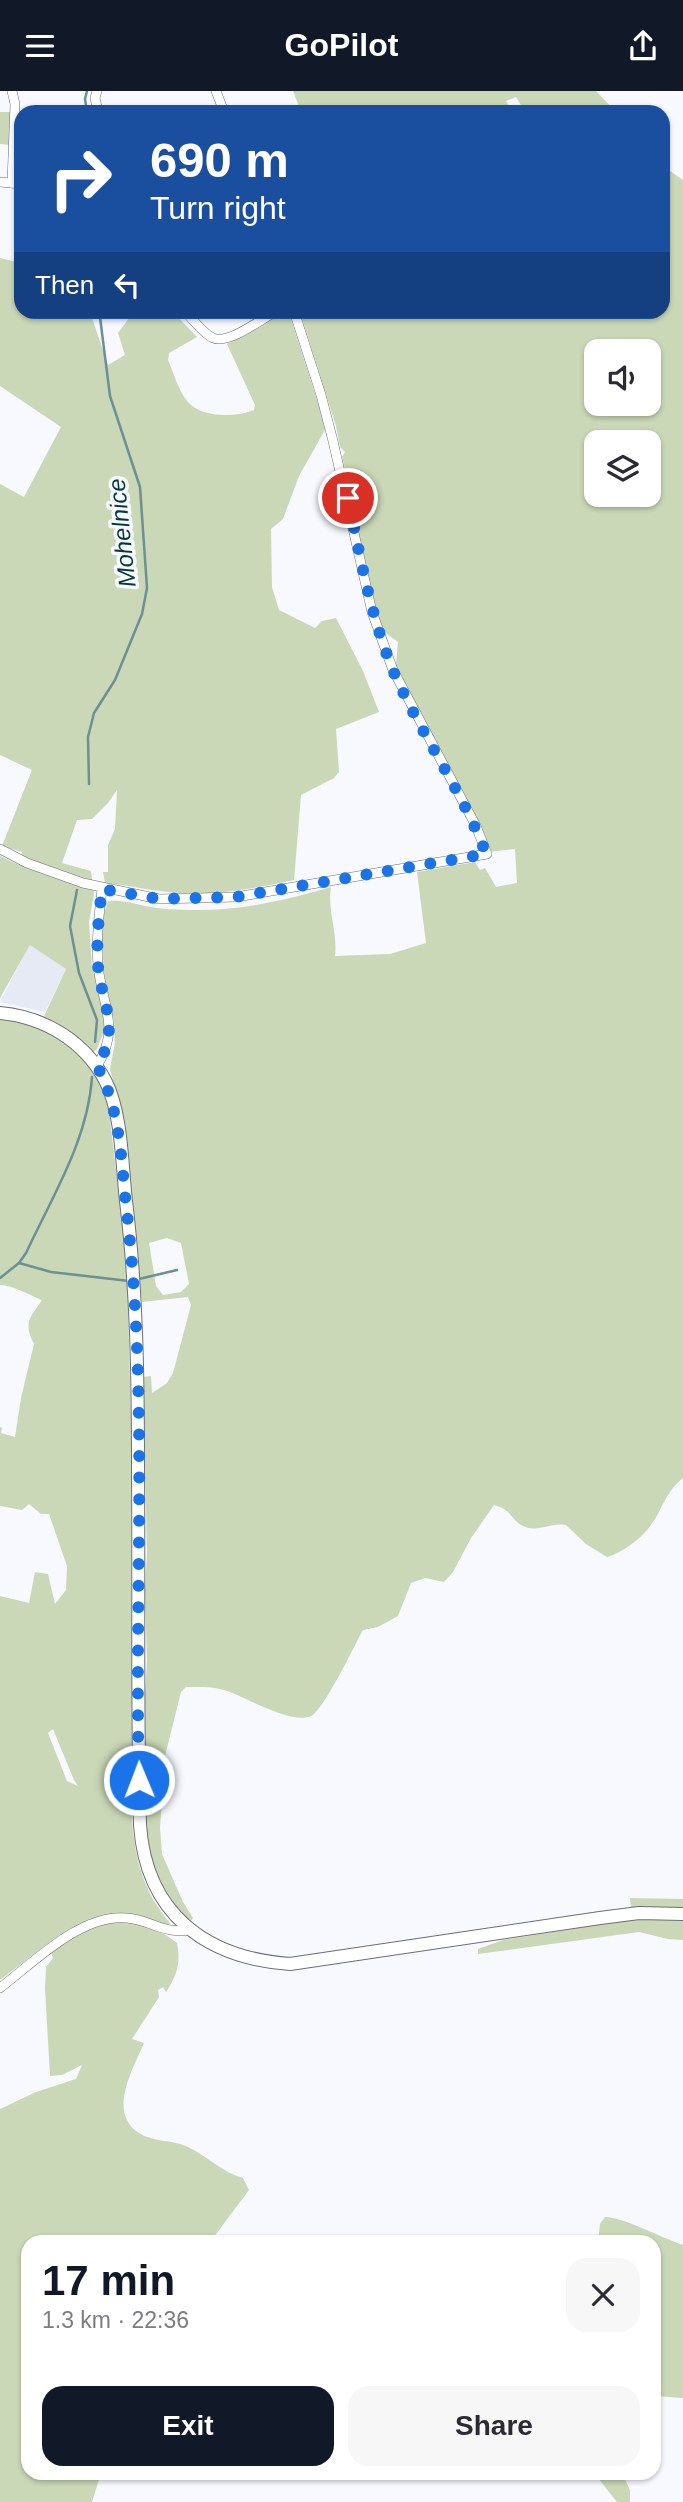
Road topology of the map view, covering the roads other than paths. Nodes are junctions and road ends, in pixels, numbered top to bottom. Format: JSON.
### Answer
{"nodes":[{"id":1,"x":193,"y":319,"type":"edge"},
{"id":2,"x":263,"y":319,"type":"edge"},
{"id":3,"x":297,"y":319,"type":"edge"},
{"id":4,"x":0,"y":849,"type":"edge"},
{"id":5,"x":102,"y":889,"type":"junction"},
{"id":6,"x":0,"y":1013,"type":"edge"},
{"id":7,"x":97,"y":1066,"type":"junction"},
{"id":8,"x":683,"y":1914,"type":"edge"},
{"id":9,"x":190,"y":1930,"type":"junction"},
{"id":10,"x":0,"y":1987,"type":"edge"}],
"edges":[{"from":1,"to":2,"type":"street"},
{"from":3,"to":5,"type":"street"},
{"from":4,"to":5,"type":"street"},
{"from":5,"to":7,"type":"street"},
{"from":6,"to":7,"type":"street"},
{"from":7,"to":9,"type":"street"},
{"from":8,"to":9,"type":"street"},
{"from":9,"to":10,"type":"street"}]}
